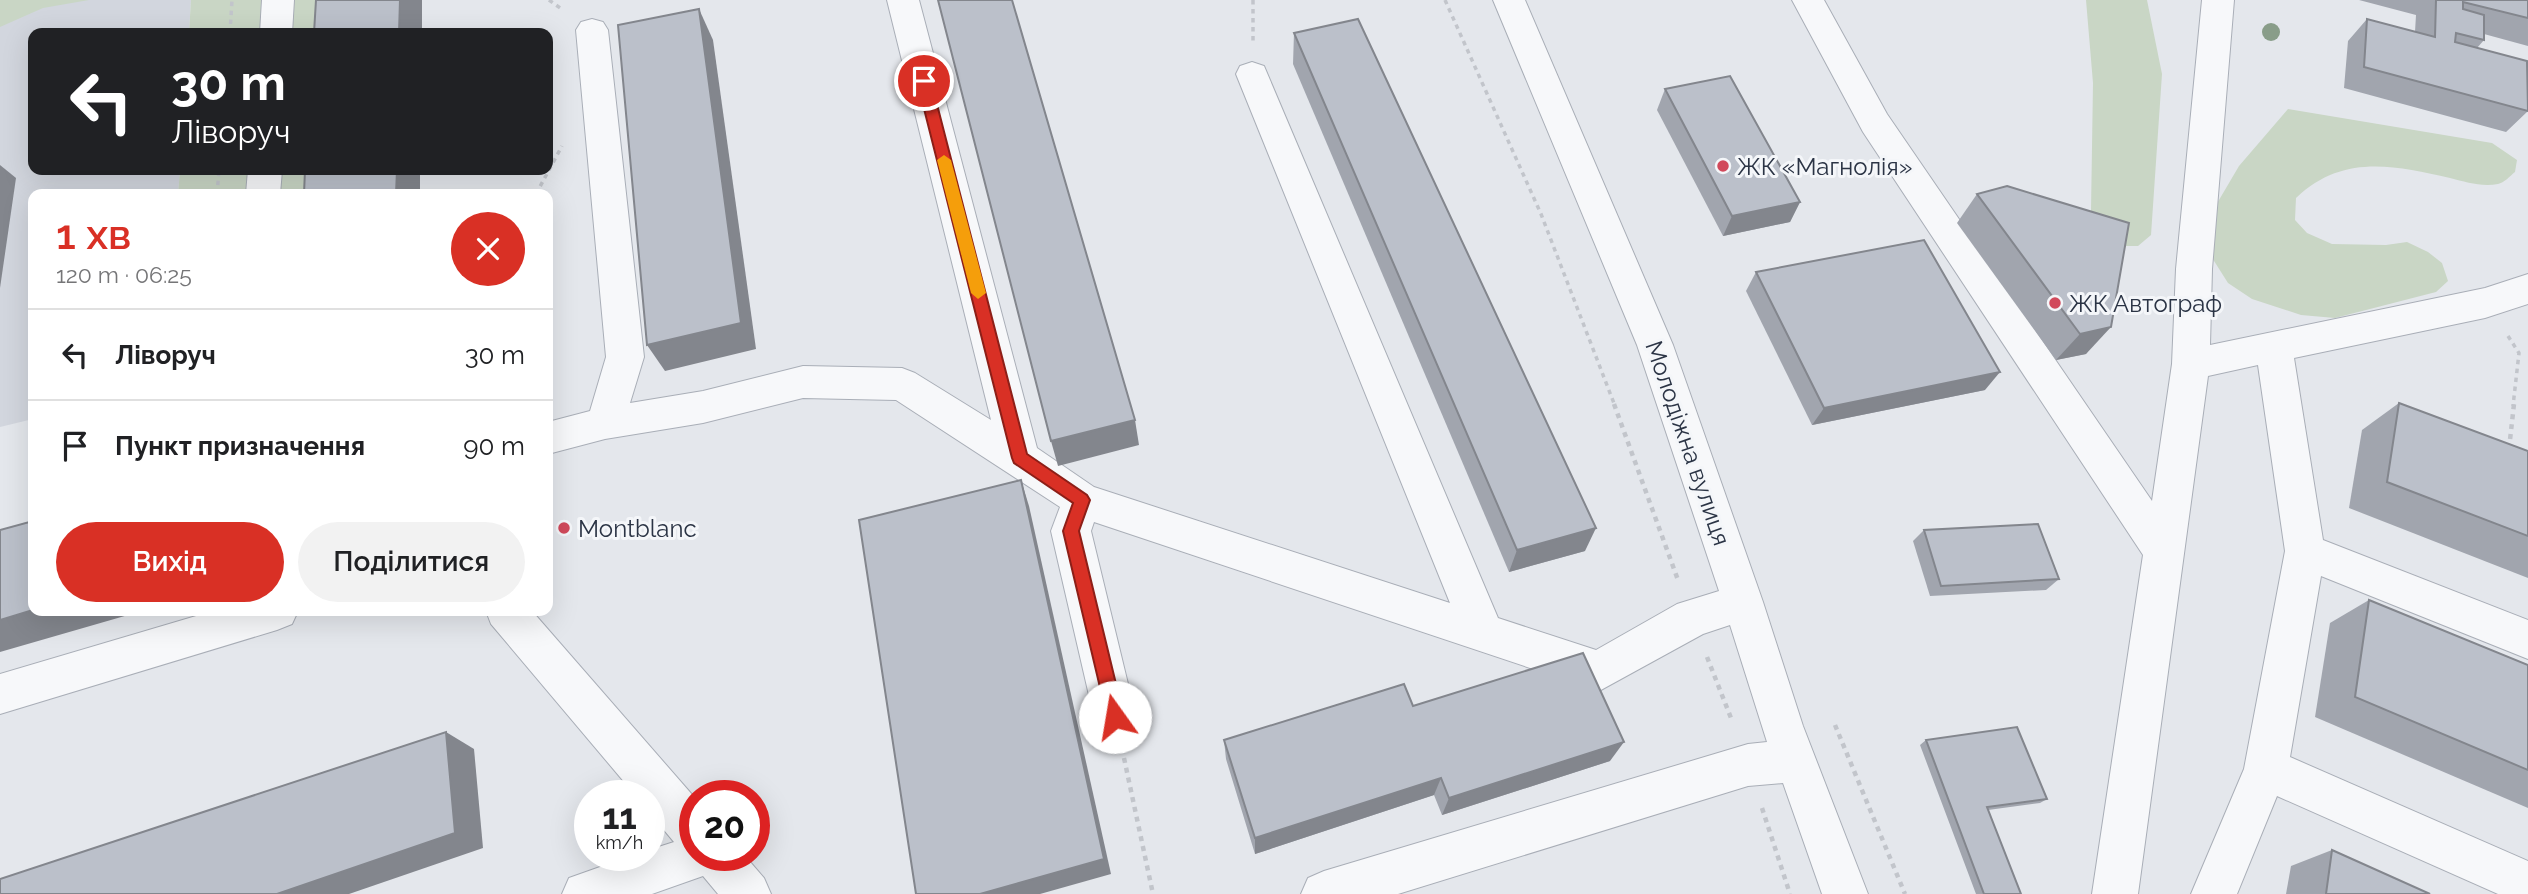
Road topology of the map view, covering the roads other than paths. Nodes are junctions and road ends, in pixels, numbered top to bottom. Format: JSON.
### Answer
{"nodes":[{"id":1,"x":278,"y":0,"type":"edge"},
{"id":2,"x":903,"y":0,"type":"edge"},
{"id":3,"x":1509,"y":0,"type":"edge"},
{"id":4,"x":1808,"y":0,"type":"edge"},
{"id":5,"x":2218,"y":0,"type":"edge"},
{"id":6,"x":275,"y":28,"type":"edge"},
{"id":7,"x":592,"y":30,"type":"dead end"},
{"id":8,"x":1252,"y":74,"type":"dead end"},
{"id":9,"x":2512,"y":298,"type":"edge"},
{"id":10,"x":2274,"y":347,"type":"junction"},
{"id":11,"x":2191,"y":364,"type":"junction"},
{"id":12,"x":605,"y":423,"type":"junction"},
{"id":13,"x":553,"y":437,"type":"edge"},
{"id":14,"x":1020,"y":458,"type":"junction"},
{"id":15,"x":1082,"y":500,"type":"junction"},
{"id":16,"x":2305,"y":551,"type":"junction"},
{"id":17,"x":2164,"y":552,"type":"junction"},
{"id":18,"x":1744,"y":602,"type":"junction"},
{"id":19,"x":260,"y":616,"type":"edge"},
{"id":20,"x":510,"y":616,"type":"edge"},
{"id":21,"x":1484,"y":635,"type":"junction"},
{"id":22,"x":2528,"y":640,"type":"edge"},
{"id":23,"x":0,"y":694,"type":"edge"},
{"id":24,"x":1115,"y":717,"type":"road end"},
{"id":25,"x":1797,"y":761,"type":"junction"},
{"id":26,"x":2266,"y":769,"type":"junction"},
{"id":27,"x":679,"y":813,"type":"edge"},
{"id":28,"x":679,"y":862,"type":"edge"},
{"id":29,"x":728,"y":871,"type":"edge"},
{"id":30,"x":2528,"y":884,"type":"edge"},
{"id":31,"x":585,"y":894,"type":"edge"},
{"id":32,"x":748,"y":894,"type":"edge"},
{"id":33,"x":1324,"y":894,"type":"edge"},
{"id":34,"x":1845,"y":894,"type":"edge"},
{"id":35,"x":2115,"y":894,"type":"edge"},
{"id":36,"x":2214,"y":894,"type":"edge"}],
"edges":[{"from":1,"to":6,"type":"street"},
{"from":2,"to":14,"type":"street"},
{"from":3,"to":18,"type":"street","name":"Молодіжна вулиця"},
{"from":4,"to":17,"type":"street"},
{"from":5,"to":11,"type":"street"},
{"from":7,"to":12,"type":"street"},
{"from":8,"to":21,"type":"street"},
{"from":9,"to":10,"type":"street"},
{"from":10,"to":11,"type":"street"},
{"from":10,"to":16,"type":"street"},
{"from":11,"to":17,"type":"street"},
{"from":12,"to":13,"type":"street"},
{"from":12,"to":14,"type":"street"},
{"from":14,"to":15,"type":"street"},
{"from":15,"to":21,"type":"street"},
{"from":15,"to":24,"type":"street"},
{"from":16,"to":22,"type":"street"},
{"from":16,"to":26,"type":"street"},
{"from":17,"to":35,"type":"street"},
{"from":18,"to":21,"type":"street"},
{"from":18,"to":25,"type":"street","name":"Молодіжна вулиця"},
{"from":19,"to":23,"type":"street"},
{"from":20,"to":27,"type":"street"},
{"from":25,"to":33,"type":"street"},
{"from":25,"to":34,"type":"street","name":"Молодіжна вулиця"},
{"from":26,"to":30,"type":"street"},
{"from":26,"to":36,"type":"street"},
{"from":28,"to":31,"type":"street"},
{"from":29,"to":32,"type":"street"}]}
